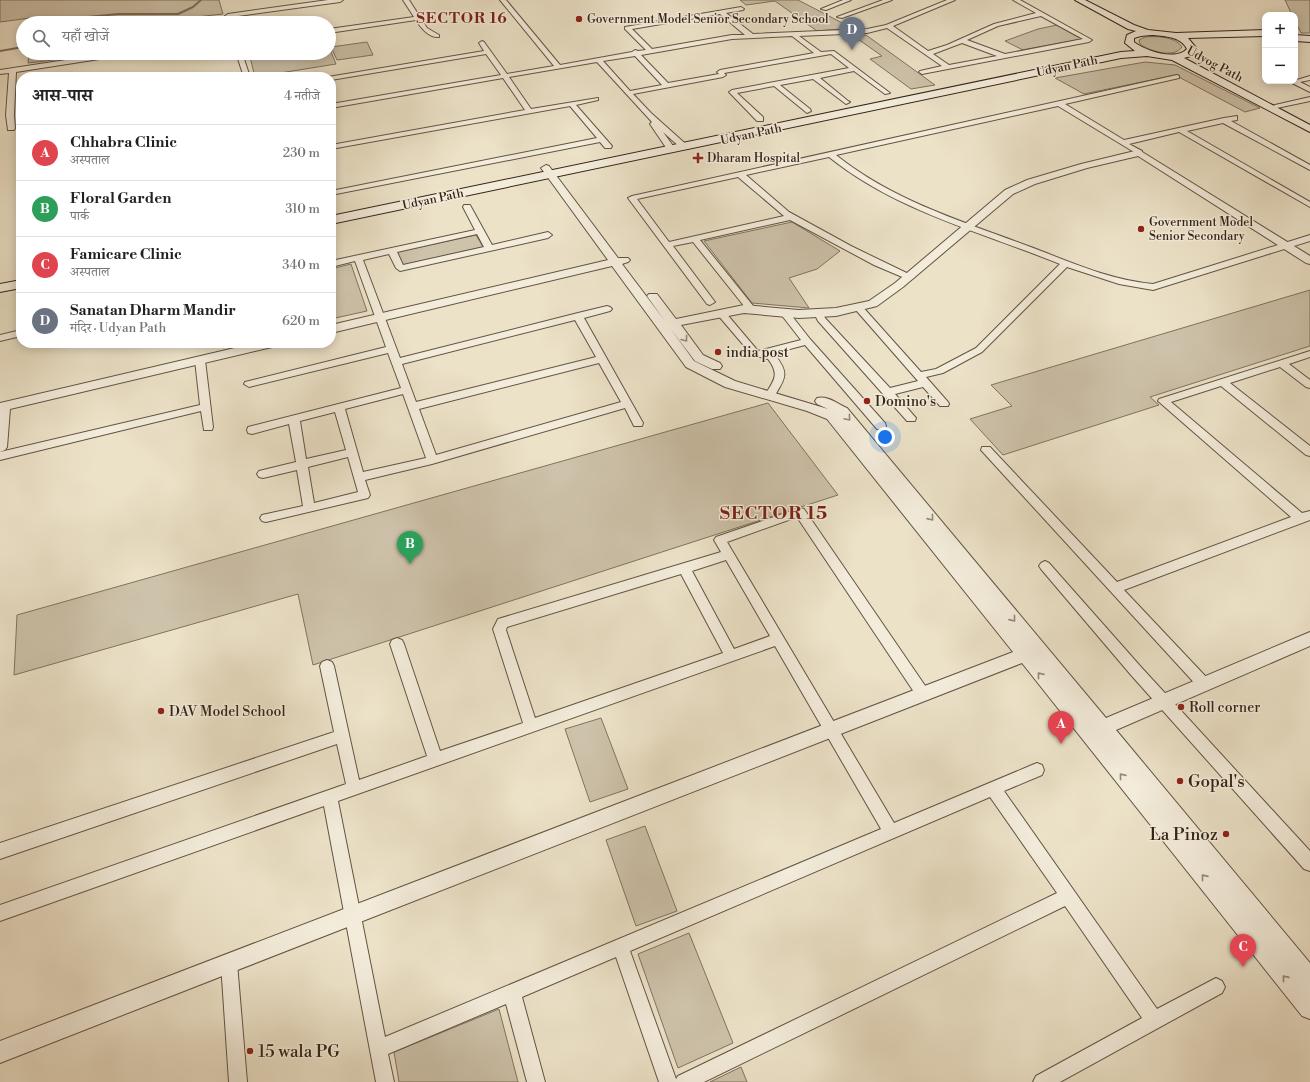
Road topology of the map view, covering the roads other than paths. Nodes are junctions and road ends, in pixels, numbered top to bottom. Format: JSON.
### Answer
{"nodes":[{"id":1,"x":340,"y":0,"type":"edge"},
{"id":2,"x":406,"y":0,"type":"edge"},
{"id":3,"x":502,"y":0,"type":"edge"},
{"id":4,"x":834,"y":0,"type":"edge"},
{"id":5,"x":848,"y":0,"type":"edge"},
{"id":6,"x":889,"y":0,"type":"edge"},
{"id":7,"x":952,"y":0,"type":"edge"},
{"id":8,"x":1016,"y":0,"type":"edge"},
{"id":9,"x":1070,"y":0,"type":"edge"},
{"id":10,"x":1079,"y":0,"type":"edge"},
{"id":11,"x":940,"y":1,"type":"edge"},
{"id":12,"x":840,"y":3,"type":"junction"},
{"id":13,"x":741,"y":9,"type":"dead end"},
{"id":14,"x":824,"y":9,"type":"dead end"},
{"id":15,"x":721,"y":12,"type":"junction"},
{"id":16,"x":1041,"y":14,"type":"junction"},
{"id":17,"x":228,"y":16,"type":"edge"},
{"id":18,"x":840,"y":17,"type":"dead end"},
{"id":19,"x":418,"y":18,"type":"junction"},
{"id":20,"x":888,"y":26,"type":"junction"},
{"id":21,"x":336,"y":30,"type":"edge"},
{"id":22,"x":1151,"y":32,"type":"junction"},
{"id":23,"x":1262,"y":34,"type":"edge"},
{"id":24,"x":1262,"y":34,"type":"edge"},
{"id":25,"x":794,"y":35,"type":"junction"},
{"id":26,"x":437,"y":36,"type":"dead end"},
{"id":27,"x":751,"y":36,"type":"junction"},
{"id":28,"x":1173,"y":36,"type":"junction"},
{"id":29,"x":1298,"y":36,"type":"edge"},
{"id":30,"x":1310,"y":37,"type":"edge"},
{"id":31,"x":962,"y":40,"type":"junction"},
{"id":32,"x":1131,"y":40,"type":"junction"},
{"id":33,"x":482,"y":43,"type":"dead end"},
{"id":34,"x":1189,"y":43,"type":"junction"},
{"id":35,"x":650,"y":50,"type":"junction"},
{"id":36,"x":488,"y":52,"type":"junction"},
{"id":37,"x":635,"y":52,"type":"junction"},
{"id":38,"x":928,"y":53,"type":"junction"},
{"id":39,"x":1147,"y":53,"type":"junction"},
{"id":40,"x":819,"y":54,"type":"junction"},
{"id":41,"x":1188,"y":54,"type":"junction"},
{"id":42,"x":1004,"y":56,"type":"junction"},
{"id":43,"x":1172,"y":56,"type":"junction"},
{"id":44,"x":598,"y":59,"type":"junction"},
{"id":45,"x":79,"y":60,"type":"edge"},
{"id":46,"x":241,"y":60,"type":"edge"},
{"id":47,"x":558,"y":66,"type":"junction"},
{"id":48,"x":948,"y":67,"type":"junction"},
{"id":49,"x":854,"y":69,"type":"junction"},
{"id":50,"x":13,"y":70,"type":"junction"},
{"id":51,"x":0,"y":72,"type":"edge"},
{"id":52,"x":245,"y":72,"type":"edge"},
{"id":53,"x":922,"y":72,"type":"dead end"},
{"id":54,"x":505,"y":75,"type":"junction"},
{"id":55,"x":814,"y":76,"type":"junction"},
{"id":56,"x":336,"y":77,"type":"edge"},
{"id":57,"x":1177,"y":77,"type":"dead end"},
{"id":58,"x":1310,"y":78,"type":"edge"},
{"id":59,"x":732,"y":83,"type":"junction"},
{"id":60,"x":775,"y":84,"type":"junction"},
{"id":61,"x":667,"y":86,"type":"junction"},
{"id":62,"x":1310,"y":90,"type":"edge"},
{"id":63,"x":629,"y":93,"type":"junction"},
{"id":64,"x":887,"y":93,"type":"dead end"},
{"id":65,"x":596,"y":99,"type":"dead end"},
{"id":66,"x":1310,"y":99,"type":"edge"},
{"id":67,"x":846,"y":102,"type":"dead end"},
{"id":68,"x":1059,"y":103,"type":"junction"},
{"id":69,"x":572,"y":104,"type":"junction"},
{"id":70,"x":336,"y":105,"type":"edge"},
{"id":71,"x":1277,"y":106,"type":"junction"},
{"id":72,"x":807,"y":110,"type":"dead end"},
{"id":73,"x":528,"y":111,"type":"junction"},
{"id":74,"x":648,"y":115,"type":"junction"},
{"id":75,"x":1234,"y":118,"type":"dead end"},
{"id":76,"x":760,"y":119,"type":"dead end"},
{"id":77,"x":1224,"y":120,"type":"junction"},
{"id":78,"x":1310,"y":124,"type":"edge"},
{"id":79,"x":11,"y":128,"type":"dead end"},
{"id":80,"x":1310,"y":129,"type":"edge"},
{"id":81,"x":1180,"y":130,"type":"junction"},
{"id":82,"x":602,"y":139,"type":"junction"},
{"id":83,"x":1122,"y":143,"type":"junction"},
{"id":84,"x":683,"y":145,"type":"junction"},
{"id":85,"x":336,"y":146,"type":"edge"},
{"id":86,"x":608,"y":146,"type":"dead end"},
{"id":87,"x":669,"y":148,"type":"junction"},
{"id":88,"x":1139,"y":153,"type":"junction"},
{"id":89,"x":830,"y":154,"type":"junction"},
{"id":90,"x":1310,"y":168,"type":"edge"},
{"id":91,"x":740,"y":174,"type":"junction"},
{"id":92,"x":554,"y":176,"type":"junction"},
{"id":93,"x":336,"y":192,"type":"edge"},
{"id":94,"x":1310,"y":205,"type":"edge"},
{"id":95,"x":467,"y":207,"type":"dead end"},
{"id":96,"x":336,"y":213,"type":"edge"},
{"id":97,"x":792,"y":217,"type":"junction"},
{"id":98,"x":336,"y":219,"type":"edge"},
{"id":99,"x":969,"y":226,"type":"junction"},
{"id":100,"x":480,"y":231,"type":"junction"},
{"id":101,"x":548,"y":234,"type":"dead end"},
{"id":102,"x":1310,"y":238,"type":"edge"},
{"id":103,"x":695,"y":239,"type":"junction"},
{"id":104,"x":668,"y":245,"type":"junction"},
{"id":105,"x":1284,"y":245,"type":"junction"},
{"id":106,"x":489,"y":248,"type":"junction"},
{"id":107,"x":392,"y":250,"type":"junction"},
{"id":108,"x":358,"y":258,"type":"junction"},
{"id":109,"x":620,"y":261,"type":"junction"},
{"id":110,"x":1310,"y":261,"type":"edge"},
{"id":111,"x":336,"y":263,"type":"edge"},
{"id":112,"x":1066,"y":263,"type":"junction"},
{"id":113,"x":910,"y":276,"type":"junction"},
{"id":114,"x":16,"y":278,"type":"edge"},
{"id":115,"x":0,"y":281,"type":"edge"},
{"id":116,"x":16,"y":285,"type":"edge"},
{"id":117,"x":0,"y":288,"type":"edge"},
{"id":118,"x":710,"y":302,"type":"dead end"},
{"id":119,"x":858,"y":307,"type":"junction"},
{"id":120,"x":607,"y":309,"type":"dead end"},
{"id":121,"x":751,"y":310,"type":"junction"},
{"id":122,"x":785,"y":312,"type":"junction"},
{"id":123,"x":819,"y":313,"type":"junction"},
{"id":124,"x":722,"y":314,"type":"junction"},
{"id":125,"x":578,"y":316,"type":"junction"},
{"id":126,"x":380,"y":318,"type":"junction"},
{"id":127,"x":668,"y":325,"type":"junction"},
{"id":128,"x":336,"y":328,"type":"edge"},
{"id":129,"x":16,"y":334,"type":"edge"},
{"id":130,"x":0,"y":338,"type":"edge"},
{"id":131,"x":807,"y":341,"type":"junction"},
{"id":132,"x":251,"y":348,"type":"edge"},
{"id":133,"x":391,"y":349,"type":"junction"},
{"id":134,"x":757,"y":354,"type":"junction"},
{"id":135,"x":1310,"y":354,"type":"edge"},
{"id":136,"x":602,"y":359,"type":"junction"},
{"id":137,"x":200,"y":360,"type":"junction"},
{"id":138,"x":396,"y":362,"type":"junction"},
{"id":139,"x":1281,"y":363,"type":"junction"},
{"id":140,"x":922,"y":380,"type":"junction"},
{"id":141,"x":1222,"y":382,"type":"junction"},
{"id":142,"x":249,"y":384,"type":"dead end"},
{"id":143,"x":1310,"y":384,"type":"edge"},
{"id":144,"x":406,"y":390,"type":"junction"},
{"id":145,"x":772,"y":391,"type":"junction"},
{"id":146,"x":888,"y":392,"type":"junction"},
{"id":147,"x":628,"y":404,"type":"junction"},
{"id":148,"x":944,"y":404,"type":"dead end"},
{"id":149,"x":2,"y":407,"type":"edge"},
{"id":150,"x":205,"y":407,"type":"junction"},
{"id":151,"x":339,"y":407,"type":"junction"},
{"id":152,"x":412,"y":407,"type":"junction"},
{"id":153,"x":911,"y":418,"type":"dead end"},
{"id":154,"x":294,"y":419,"type":"junction"},
{"id":155,"x":638,"y":423,"type":"dead end"},
{"id":156,"x":881,"y":426,"type":"dead end"},
{"id":157,"x":208,"y":427,"type":"dead end"},
{"id":158,"x":252,"y":430,"type":"dead end"},
{"id":159,"x":0,"y":447,"type":"edge"},
{"id":160,"x":986,"y":450,"type":"dead end"},
{"id":161,"x":352,"y":452,"type":"junction"},
{"id":162,"x":1310,"y":452,"type":"edge"},
{"id":163,"x":0,"y":456,"type":"edge"},
{"id":164,"x":432,"y":460,"type":"junction"},
{"id":165,"x":302,"y":464,"type":"junction"},
{"id":166,"x":263,"y":474,"type":"dead end"},
{"id":167,"x":360,"y":477,"type":"junction"},
{"id":168,"x":309,"y":509,"type":"junction"},
{"id":169,"x":1305,"y":517,"type":"edge"},
{"id":170,"x":266,"y":518,"type":"dead end"},
{"id":171,"x":728,"y":555,"type":"junction"},
{"id":172,"x":1045,"y":566,"type":"dead end"},
{"id":173,"x":684,"y":568,"type":"junction"},
{"id":174,"x":1115,"y":588,"type":"junction"},
{"id":175,"x":778,"y":639,"type":"junction"},
{"id":176,"x":1310,"y":639,"type":"edge"},
{"id":177,"x":397,"y":644,"type":"dead end"},
{"id":178,"x":1032,"y":652,"type":"junction"},
{"id":179,"x":732,"y":656,"type":"junction"},
{"id":180,"x":327,"y":666,"type":"dead end"},
{"id":181,"x":1204,"y":684,"type":"junction"},
{"id":182,"x":923,"y":694,"type":"junction"},
{"id":183,"x":1164,"y":702,"type":"junction"},
{"id":184,"x":531,"y":726,"type":"junction"},
{"id":185,"x":831,"y":730,"type":"junction"},
{"id":186,"x":1096,"y":731,"type":"junction"},
{"id":187,"x":342,"y":736,"type":"junction"},
{"id":188,"x":436,"y":760,"type":"junction"},
{"id":189,"x":1037,"y":770,"type":"dead end"},
{"id":190,"x":993,"y":788,"type":"junction"},
{"id":191,"x":354,"y":789,"type":"junction"},
{"id":192,"x":330,"y":797,"type":"junction"},
{"id":193,"x":891,"y":832,"type":"junction"},
{"id":194,"x":0,"y":851,"type":"edge"},
{"id":195,"x":1310,"y":862,"type":"edge"},
{"id":196,"x":1068,"y":896,"type":"junction"},
{"id":197,"x":0,"y":914,"type":"edge"},
{"id":198,"x":353,"y":915,"type":"junction"},
{"id":199,"x":620,"y":946,"type":"junction"},
{"id":200,"x":229,"y":963,"type":"junction"},
{"id":201,"x":1310,"y":980,"type":"edge"},
{"id":202,"x":1216,"y":987,"type":"dead end"},
{"id":203,"x":512,"y":993,"type":"junction"},
{"id":204,"x":1310,"y":1008,"type":"edge"},
{"id":205,"x":1155,"y":1021,"type":"junction"},
{"id":206,"x":379,"y":1049,"type":"junction"},
{"id":207,"x":0,"y":1052,"type":"edge"},
{"id":208,"x":238,"y":1082,"type":"edge"},
{"id":209,"x":385,"y":1082,"type":"edge"},
{"id":210,"x":536,"y":1082,"type":"edge"},
{"id":211,"x":668,"y":1082,"type":"edge"},
{"id":212,"x":684,"y":1082,"type":"edge"},
{"id":213,"x":1042,"y":1082,"type":"edge"}],
"edges":[{"from":1,"to":17,"type":"street"},
{"from":2,"to":19,"type":"street"},
{"from":3,"to":47,"type":"street"},
{"from":4,"to":12,"type":"street"},
{"from":5,"to":12,"type":"street"},
{"from":6,"to":18,"type":"street"},
{"from":7,"to":11,"type":"street"},
{"from":8,"to":16,"type":"street"},
{"from":9,"to":32,"type":"main road"},
{"from":10,"to":22,"type":"main road"},
{"from":11,"to":20,"type":"street"},
{"from":12,"to":14,"type":"street"},
{"from":13,"to":15,"type":"street"},
{"from":15,"to":27,"type":"street"},
{"from":15,"to":35,"type":"street"},
{"from":16,"to":31,"type":"street"},
{"from":16,"to":42,"type":"street"},
{"from":19,"to":21,"type":"street"},
{"from":19,"to":26,"type":"street"},
{"from":20,"to":25,"type":"street"},
{"from":20,"to":38,"type":"street"},
{"from":22,"to":28,"type":"main road"},
{"from":22,"to":32,"type":"main road","name":"Udyan Path"},
{"from":23,"to":28,"type":"main road"},
{"from":24,"to":34,"type":"main road"},
{"from":25,"to":27,"type":"street"},
{"from":25,"to":40,"type":"street"},
{"from":27,"to":35,"type":"street"},
{"from":28,"to":34,"type":"main road"},
{"from":29,"to":30,"type":"main road"},
{"from":31,"to":38,"type":"street"},
{"from":31,"to":42,"type":"street"},
{"from":32,"to":39,"type":"main road"},
{"from":32,"to":84,"type":"main road","name":"Udyan Path"},
{"from":33,"to":36,"type":"street"},
{"from":34,"to":41,"type":"main road"},
{"from":35,"to":37,"type":"street"},
{"from":36,"to":54,"type":"street"},
{"from":36,"to":56,"type":"street"},
{"from":37,"to":44,"type":"street"},
{"from":37,"to":61,"type":"street"},
{"from":38,"to":48,"type":"street"},
{"from":39,"to":43,"type":"main road"},
{"from":39,"to":84,"type":"main road","name":"Udyan Path"},
{"from":40,"to":49,"type":"street"},
{"from":40,"to":59,"type":"street"},
{"from":41,"to":43,"type":"main road"},
{"from":41,"to":71,"type":"main road","name":"Udyog Path"},
{"from":42,"to":48,"type":"street"},
{"from":43,"to":80,"type":"main road","name":"Udyog Path"},
{"from":44,"to":47,"type":"street"},
{"from":44,"to":63,"type":"street"},
{"from":45,"to":50,"type":"street"},
{"from":46,"to":52,"type":"street"},
{"from":47,"to":54,"type":"street"},
{"from":48,"to":53,"type":"street"},
{"from":49,"to":55,"type":"street"},
{"from":49,"to":64,"type":"street"},
{"from":50,"to":51,"type":"street"},
{"from":50,"to":79,"type":"street"},
{"from":54,"to":70,"type":"street"},
{"from":54,"to":73,"type":"street"},
{"from":55,"to":60,"type":"street"},
{"from":55,"to":67,"type":"street"},
{"from":57,"to":68,"type":"street"},
{"from":58,"to":62,"type":"street"},
{"from":59,"to":60,"type":"street"},
{"from":59,"to":61,"type":"street"},
{"from":59,"to":76,"type":"street"},
{"from":60,"to":72,"type":"street"},
{"from":61,"to":63,"type":"street"},
{"from":63,"to":74,"type":"street"},
{"from":65,"to":69,"type":"street"},
{"from":66,"to":71,"type":"street"},
{"from":68,"to":83,"type":"street"},
{"from":68,"to":89,"type":"street"},
{"from":69,"to":73,"type":"street"},
{"from":69,"to":82,"type":"street"},
{"from":71,"to":78,"type":"main road","name":"Udyog Path"},
{"from":73,"to":85,"type":"street"},
{"from":74,"to":84,"type":"street"},
{"from":74,"to":87,"type":"street"},
{"from":75,"to":77,"type":"street"},
{"from":77,"to":81,"type":"street"},
{"from":77,"to":90,"type":"street"},
{"from":81,"to":83,"type":"street"},
{"from":81,"to":94,"type":"street"},
{"from":82,"to":86,"type":"street"},
{"from":82,"to":93,"type":"street"},
{"from":83,"to":88,"type":"street"},
{"from":84,"to":87,"type":"main road","name":"Udyan Path"},
{"from":87,"to":92,"type":"main road","name":"Udyan Path"},
{"from":87,"to":92,"type":"main road","name":"Udyan Path"},
{"from":88,"to":99,"type":"street"},
{"from":88,"to":105,"type":"street"},
{"from":89,"to":91,"type":"street"},
{"from":89,"to":99,"type":"street"},
{"from":91,"to":97,"type":"street"},
{"from":91,"to":104,"type":"street"},
{"from":92,"to":96,"type":"main road","name":"Udyan Path"},
{"from":92,"to":98,"type":"main road","name":"Udyan Path"},
{"from":92,"to":109,"type":"street"},
{"from":95,"to":100,"type":"street"},
{"from":97,"to":103,"type":"street"},
{"from":97,"to":113,"type":"street"},
{"from":99,"to":112,"type":"street"},
{"from":99,"to":113,"type":"street"},
{"from":100,"to":106,"type":"street"},
{"from":100,"to":107,"type":"street"},
{"from":101,"to":106,"type":"street"},
{"from":102,"to":105,"type":"street"},
{"from":103,"to":104,"type":"street"},
{"from":103,"to":121,"type":"street"},
{"from":104,"to":118,"type":"street"},
{"from":105,"to":110,"type":"street"},
{"from":105,"to":112,"type":"street"},
{"from":106,"to":107,"type":"street"},
{"from":107,"to":108,"type":"street"},
{"from":108,"to":111,"type":"street"},
{"from":108,"to":126,"type":"street"},
{"from":109,"to":126,"type":"street"},
{"from":109,"to":127,"type":"street"},
{"from":112,"to":140,"type":"street"},
{"from":113,"to":119,"type":"street"},
{"from":114,"to":115,"type":"main road"},
{"from":116,"to":117,"type":"main road"},
{"from":119,"to":123,"type":"street"},
{"from":119,"to":140,"type":"street"},
{"from":120,"to":125,"type":"street"},
{"from":121,"to":122,"type":"street"},
{"from":121,"to":124,"type":"street"},
{"from":122,"to":123,"type":"street"},
{"from":122,"to":131,"type":"street"},
{"from":123,"to":146,"type":"street"},
{"from":124,"to":127,"type":"street"},
{"from":124,"to":134,"type":"street"},
{"from":125,"to":136,"type":"street"},
{"from":125,"to":138,"type":"street"},
{"from":126,"to":128,"type":"street"},
{"from":126,"to":133,"type":"street"},
{"from":127,"to":145,"type":"street"},
{"from":129,"to":130,"type":"street"},
{"from":131,"to":134,"type":"street"},
{"from":131,"to":156,"type":"street"},
{"from":132,"to":137,"type":"street"},
{"from":133,"to":138,"type":"street"},
{"from":133,"to":142,"type":"street"},
{"from":134,"to":145,"type":"street"},
{"from":135,"to":139,"type":"street"},
{"from":136,"to":147,"type":"street"},
{"from":136,"to":152,"type":"street"},
{"from":137,"to":149,"type":"street"},
{"from":137,"to":150,"type":"street"},
{"from":138,"to":144,"type":"street"},
{"from":139,"to":141,"type":"street"},
{"from":139,"to":143,"type":"street"},
{"from":140,"to":146,"type":"street"},
{"from":140,"to":148,"type":"street"},
{"from":141,"to":162,"type":"street"},
{"from":141,"to":169,"type":"street"},
{"from":144,"to":151,"type":"street"},
{"from":144,"to":152,"type":"street"},
{"from":145,"to":178,"type":"street"},
{"from":146,"to":153,"type":"street"},
{"from":147,"to":155,"type":"street"},
{"from":147,"to":164,"type":"street"},
{"from":149,"to":159,"type":"street"},
{"from":150,"to":157,"type":"street"},
{"from":150,"to":163,"type":"street"},
{"from":151,"to":154,"type":"street"},
{"from":151,"to":161,"type":"street"},
{"from":152,"to":164,"type":"street"},
{"from":154,"to":158,"type":"street"},
{"from":154,"to":165,"type":"street"},
{"from":160,"to":174,"type":"street"},
{"from":161,"to":165,"type":"street"},
{"from":161,"to":167,"type":"street"},
{"from":164,"to":167,"type":"street"},
{"from":165,"to":166,"type":"street"},
{"from":165,"to":168,"type":"street"},
{"from":167,"to":168,"type":"street"},
{"from":168,"to":170,"type":"street"},
{"from":169,"to":174,"type":"street"},
{"from":171,"to":173,"type":"street"},
{"from":171,"to":175,"type":"street"},
{"from":171,"to":182,"type":"street"},
{"from":172,"to":183,"type":"street"},
{"from":173,"to":179,"type":"street"},
{"from":173,"to":184,"type":"street"},
{"from":174,"to":181,"type":"street"},
{"from":175,"to":179,"type":"street"},
{"from":175,"to":185,"type":"street"},
{"from":176,"to":181,"type":"street"},
{"from":177,"to":188,"type":"street"},
{"from":178,"to":182,"type":"street"},
{"from":178,"to":186,"type":"street"},
{"from":179,"to":184,"type":"street"},
{"from":180,"to":187,"type":"street"},
{"from":181,"to":183,"type":"street"},
{"from":182,"to":185,"type":"street"},
{"from":183,"to":186,"type":"street"},
{"from":183,"to":195,"type":"street"},
{"from":184,"to":188,"type":"street"},
{"from":185,"to":193,"type":"street"},
{"from":185,"to":198,"type":"street"},
{"from":186,"to":201,"type":"street"},
{"from":204,"to":186,"type":"street","one_way":true},
{"from":187,"to":191,"type":"street"},
{"from":187,"to":194,"type":"street"},
{"from":188,"to":191,"type":"street"},
{"from":189,"to":190,"type":"street"},
{"from":190,"to":193,"type":"street"},
{"from":190,"to":196,"type":"street"},
{"from":191,"to":192,"type":"street"},
{"from":192,"to":197,"type":"street"},
{"from":192,"to":198,"type":"street"},
{"from":193,"to":199,"type":"street"},
{"from":196,"to":205,"type":"street"},
{"from":196,"to":212,"type":"street"},
{"from":198,"to":200,"type":"street"},
{"from":198,"to":206,"type":"street"},
{"from":199,"to":203,"type":"street"},
{"from":199,"to":211,"type":"street"},
{"from":200,"to":207,"type":"street"},
{"from":200,"to":208,"type":"street"},
{"from":202,"to":205,"type":"street"},
{"from":203,"to":206,"type":"street"},
{"from":203,"to":210,"type":"street"},
{"from":205,"to":213,"type":"street"},
{"from":206,"to":209,"type":"street"}]}
